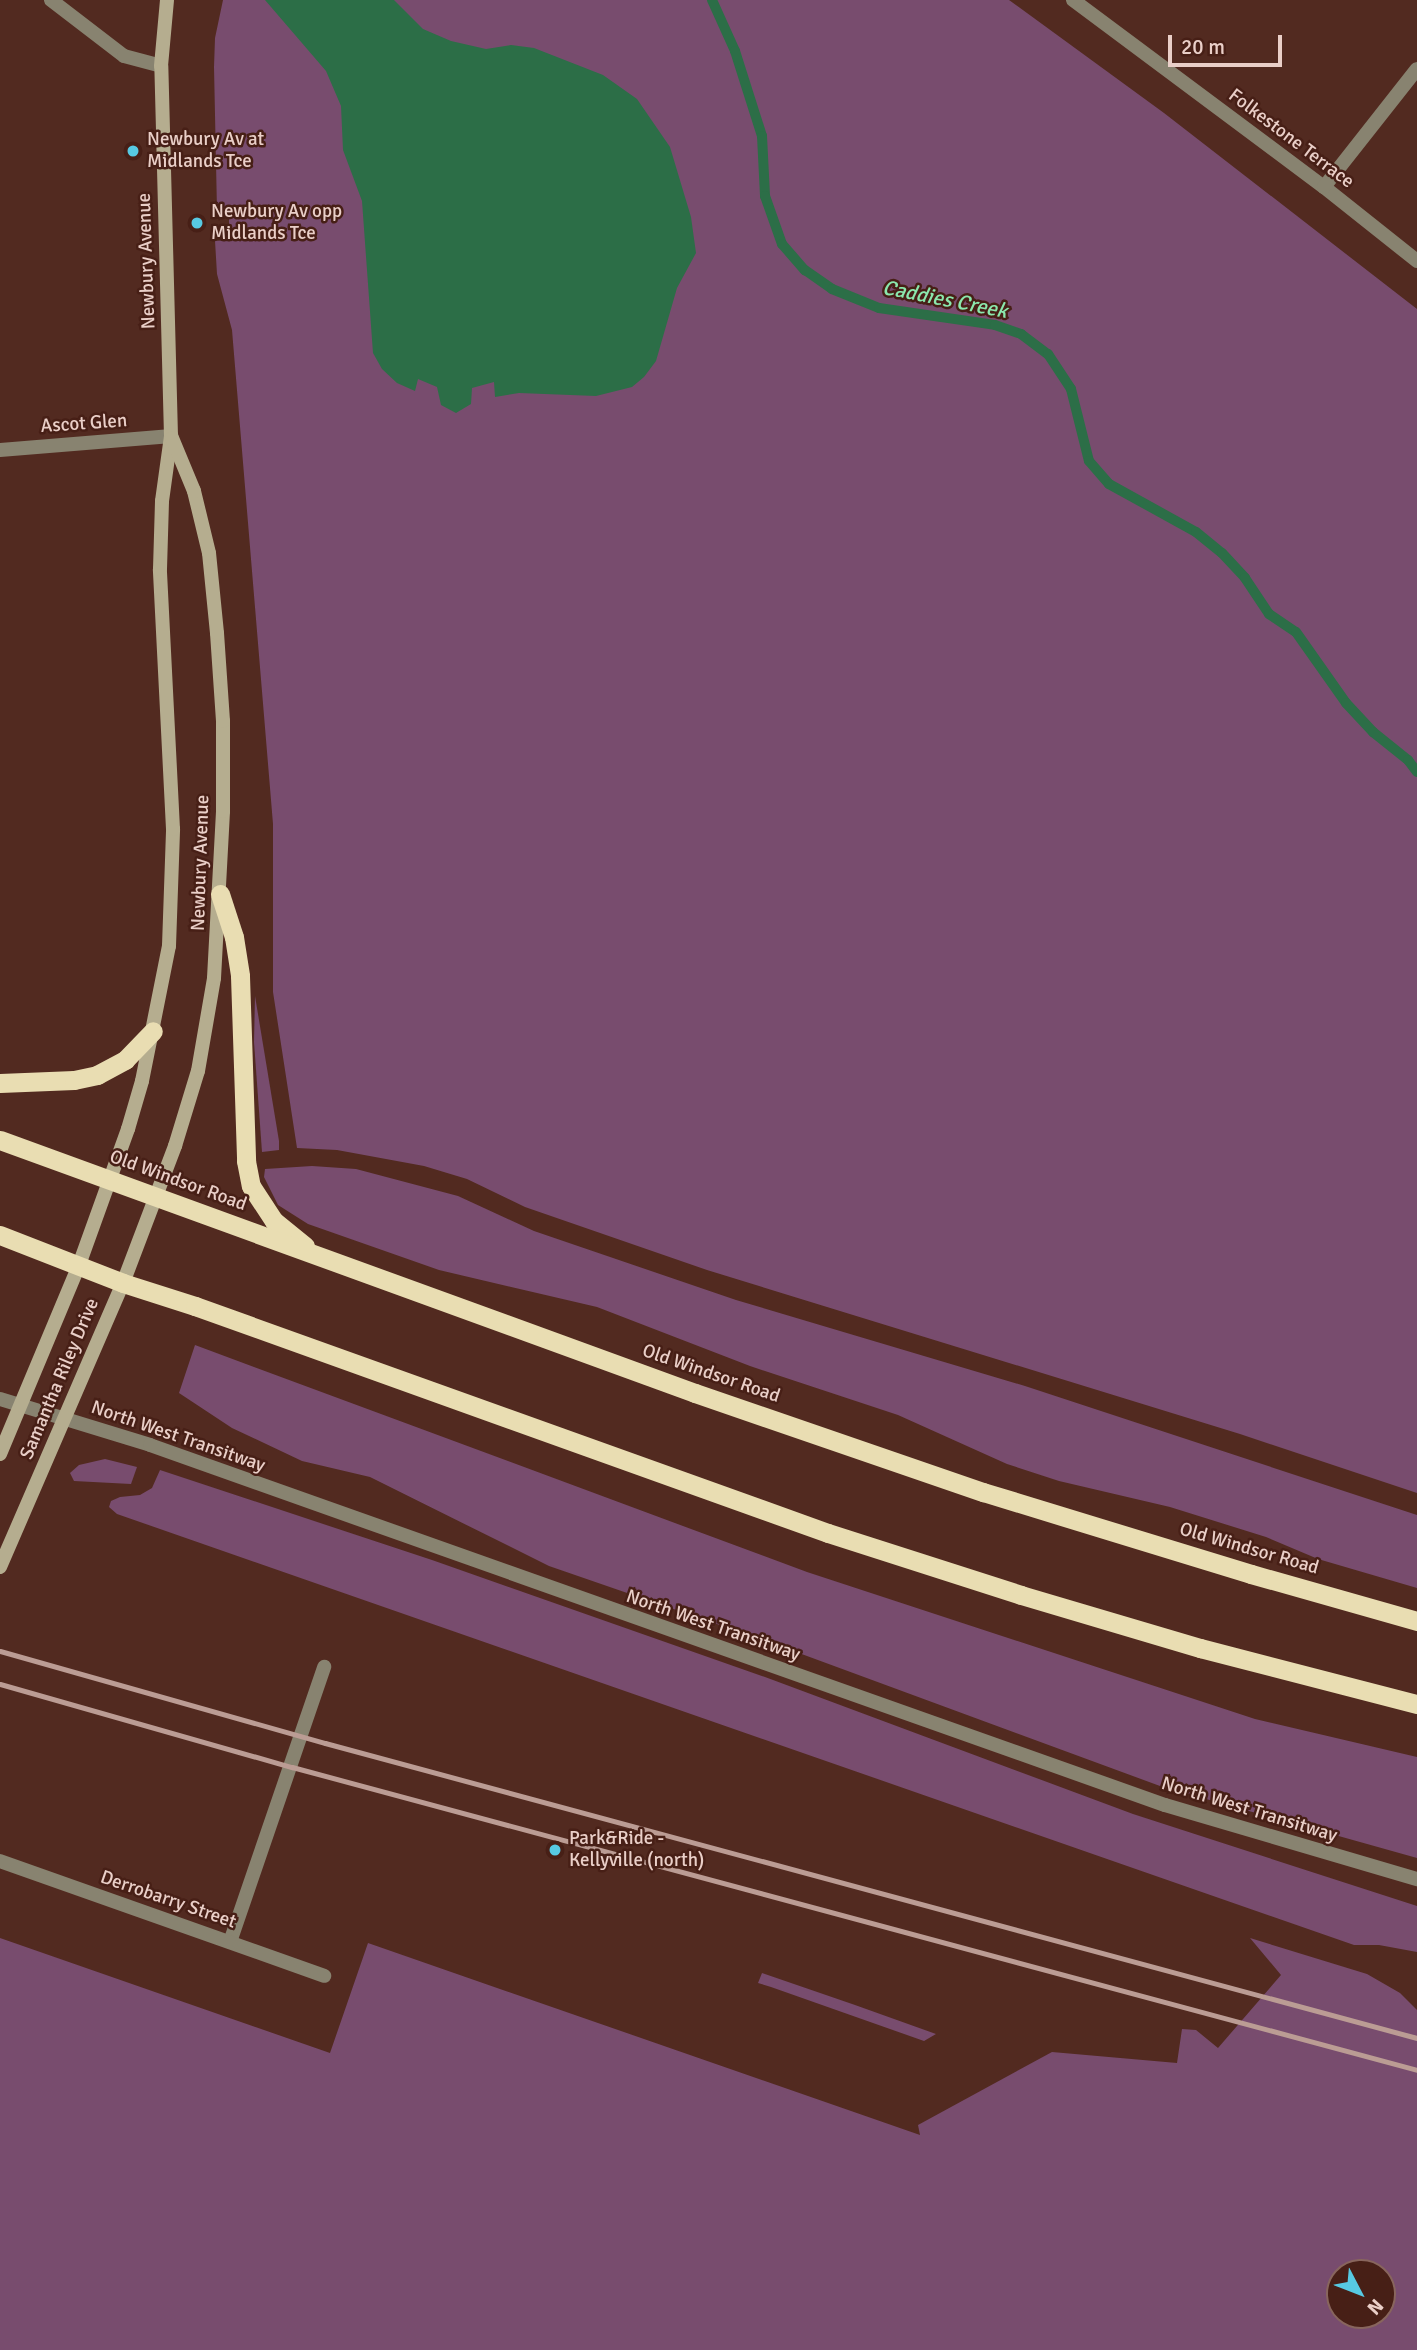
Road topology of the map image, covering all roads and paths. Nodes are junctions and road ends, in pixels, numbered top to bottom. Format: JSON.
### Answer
{"nodes":[{"id":1,"x":51,"y":0,"type":"edge"},
{"id":2,"x":1073,"y":0,"type":"edge"},
{"id":3,"x":167,"y":1,"type":"edge"},
{"id":4,"x":161,"y":66,"type":"junction"},
{"id":5,"x":1417,"y":69,"type":"edge"},
{"id":6,"x":1324,"y":187,"type":"junction"},
{"id":7,"x":1417,"y":261,"type":"edge"},
{"id":8,"x":171,"y":436,"type":"junction"},
{"id":9,"x":0,"y":450,"type":"edge"},
{"id":10,"x":220,"y":894,"type":"junction"},
{"id":11,"x":153,"y":1031,"type":"junction"},
{"id":12,"x":0,"y":1083,"type":"edge"},
{"id":13,"x":0,"y":1140,"type":"edge"},
{"id":14,"x":110,"y":1180,"type":"junction"},
{"id":15,"x":156,"y":1198,"type":"junction"},
{"id":16,"x":0,"y":1235,"type":"edge"},
{"id":17,"x":323,"y":1258,"type":"junction"},
{"id":18,"x":79,"y":1265,"type":"junction"},
{"id":19,"x":123,"y":1283,"type":"junction"},
{"id":20,"x":0,"y":1399,"type":"edge"},
{"id":21,"x":19,"y":1405,"type":"junction"},
{"id":22,"x":64,"y":1419,"type":"junction"},
{"id":23,"x":0,"y":1454,"type":"edge"},
{"id":24,"x":0,"y":1567,"type":"edge"},
{"id":25,"x":1417,"y":1621,"type":"edge"},
{"id":26,"x":324,"y":1667,"type":"dead end"},
{"id":27,"x":1417,"y":1704,"type":"edge"},
{"id":28,"x":0,"y":1861,"type":"edge"},
{"id":29,"x":1417,"y":1879,"type":"edge"},
{"id":30,"x":230,"y":1942,"type":"junction"},
{"id":31,"x":324,"y":1976,"type":"dead end"}],
"edges":[{"from":1,"to":4,"type":"street"},
{"from":2,"to":6,"type":"street","name":"Folkestone Terrace"},
{"from":3,"to":4,"type":"main road","name":"Newbury Avenue"},
{"from":4,"to":8,"type":"main road","name":"Newbury Avenue"},
{"from":5,"to":6,"type":"street"},
{"from":6,"to":7,"type":"street","name":"Folkestone Terrace"},
{"from":8,"to":9,"type":"street","name":"Ascot Glen"},
{"from":8,"to":10,"type":"main road","name":"Newbury Avenue"},
{"from":8,"to":11,"type":"main road","name":"Newbury Avenue"},
{"from":10,"to":15,"type":"main road","name":"Newbury Avenue"},
{"from":10,"to":17,"type":"highway"},
{"from":11,"to":12,"type":"highway"},
{"from":11,"to":14,"type":"main road","name":"Newbury Avenue"},
{"from":13,"to":14,"type":"highway","name":"Old Windsor Road"},
{"from":14,"to":15,"type":"highway","name":"Old Windsor Road"},
{"from":14,"to":18,"type":"main road","name":"Newbury Avenue"},
{"from":15,"to":17,"type":"highway","name":"Old Windsor Road"},
{"from":15,"to":19,"type":"main road","name":"Newbury Avenue"},
{"from":16,"to":18,"type":"highway"},
{"from":17,"to":25,"type":"highway","name":"Old Windsor Road"},
{"from":18,"to":19,"type":"highway"},
{"from":18,"to":21,"type":"main road","name":"Samantha Riley Drive"},
{"from":19,"to":22,"type":"main road","name":"Samantha Riley Drive"},
{"from":19,"to":27,"type":"highway"},
{"from":20,"to":21,"type":"street","name":"North West Transitway"},
{"from":21,"to":22,"type":"street","name":"North West Transitway"},
{"from":21,"to":23,"type":"main road","name":"Samantha Riley Drive"},
{"from":22,"to":24,"type":"main road","name":"Samantha Riley Drive"},
{"from":22,"to":29,"type":"street","name":"North West Transitway"},
{"from":26,"to":30,"type":"street"},
{"from":28,"to":30,"type":"street","name":"Derrobarry Street"},
{"from":30,"to":31,"type":"street","name":"Derrobarry Street"}]}
